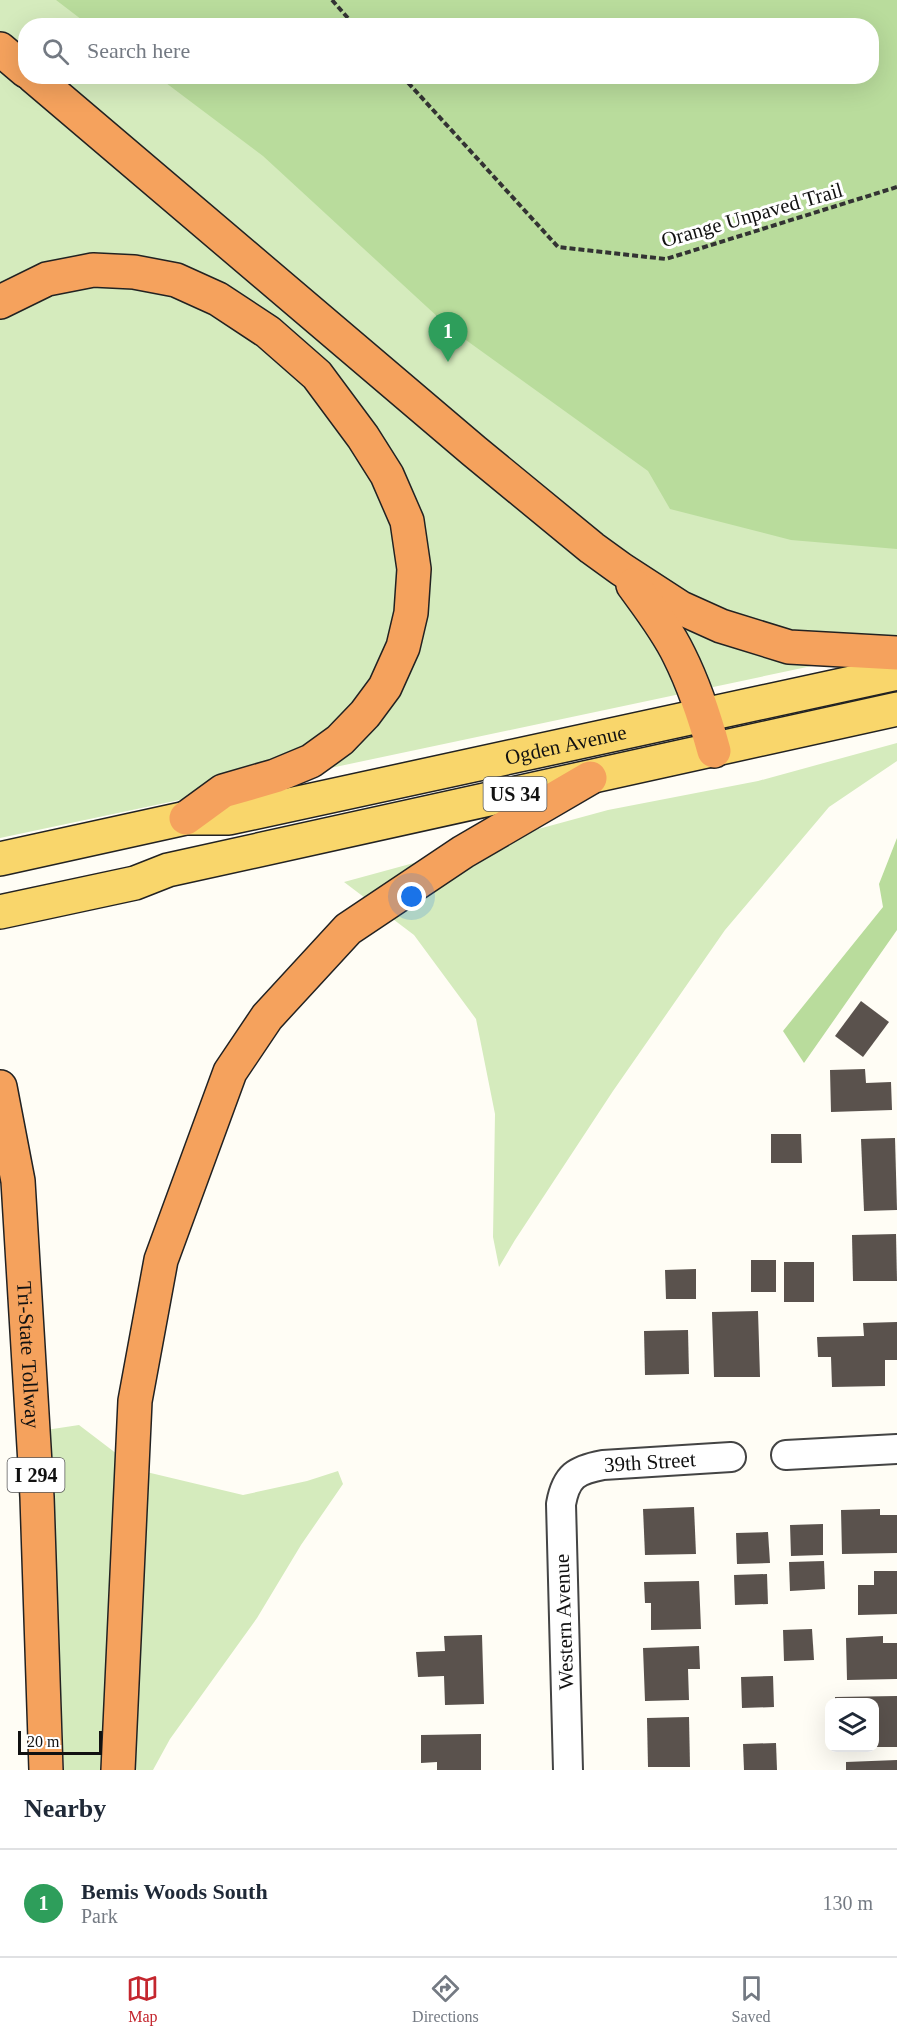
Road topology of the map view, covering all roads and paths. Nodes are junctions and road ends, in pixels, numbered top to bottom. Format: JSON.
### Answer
{"nodes":[{"id":1,"x":332,"y":0,"type":"edge"},
{"id":2,"x":348,"y":18,"type":"edge"},
{"id":3,"x":0,"y":49,"type":"edge"},
{"id":4,"x":18,"y":64,"type":"edge"},
{"id":5,"x":42,"y":84,"type":"edge"},
{"id":6,"x":409,"y":84,"type":"edge"},
{"id":7,"x":897,"y":188,"type":"edge"},
{"id":8,"x":0,"y":302,"type":"edge"},
{"id":9,"x":621,"y":569,"type":"junction"},
{"id":10,"x":897,"y":653,"type":"edge"},
{"id":11,"x":897,"y":673,"type":"edge"},
{"id":12,"x":897,"y":709,"type":"edge"},
{"id":13,"x":704,"y":716,"type":"junction"},
{"id":14,"x":714,"y":751,"type":"junction"},
{"id":15,"x":590,"y":778,"type":"junction"},
{"id":16,"x":186,"y":818,"type":"junction"},
{"id":17,"x":0,"y":859,"type":"edge"},
{"id":18,"x":0,"y":912,"type":"edge"},
{"id":19,"x":0,"y":1087,"type":"edge"},
{"id":20,"x":897,"y":1449,"type":"edge"},
{"id":21,"x":786,"y":1455,"type":"dead end"},
{"id":22,"x":731,"y":1456,"type":"dead end"},
{"id":23,"x":572,"y":1476,"type":"joint"},
{"id":24,"x":46,"y":1770,"type":"edge"},
{"id":25,"x":118,"y":1770,"type":"edge"},
{"id":26,"x":568,"y":1770,"type":"edge"}],
"edges":[{"from":1,"to":2,"type":"path"},
{"from":3,"to":4,"type":"highway"},
{"from":5,"to":9,"type":"highway"},
{"from":6,"to":7,"type":"path","name":"Orange Unpaved Trail"},
{"from":8,"to":16,"type":"highway"},
{"from":9,"to":10,"type":"highway"},
{"from":9,"to":13,"type":"highway"},
{"from":11,"to":13,"type":"main road","name":"Ogden Avenue","number":"US 34"},
{"from":12,"to":14,"type":"main road","name":"Ogden Avenue","number":"US 34"},
{"from":13,"to":14,"type":"highway"},
{"from":13,"to":16,"type":"main road","name":"Ogden Avenue","number":"US 34"},
{"from":14,"to":15,"type":"main road","name":"Ogden Avenue","number":"US 34"},
{"from":15,"to":18,"type":"main road","name":"Ogden Avenue","number":"US 34"},
{"from":15,"to":25,"type":"highway"},
{"from":16,"to":17,"type":"main road","name":"Ogden Avenue","number":"US 34"},
{"from":19,"to":24,"type":"highway","name":"Tri-State Tollway","number":"I 294"},
{"from":20,"to":21,"type":"street"},
{"from":22,"to":23,"type":"street","name":"39th Street"},
{"from":23,"to":26,"type":"street","name":"Western Avenue"}]}
